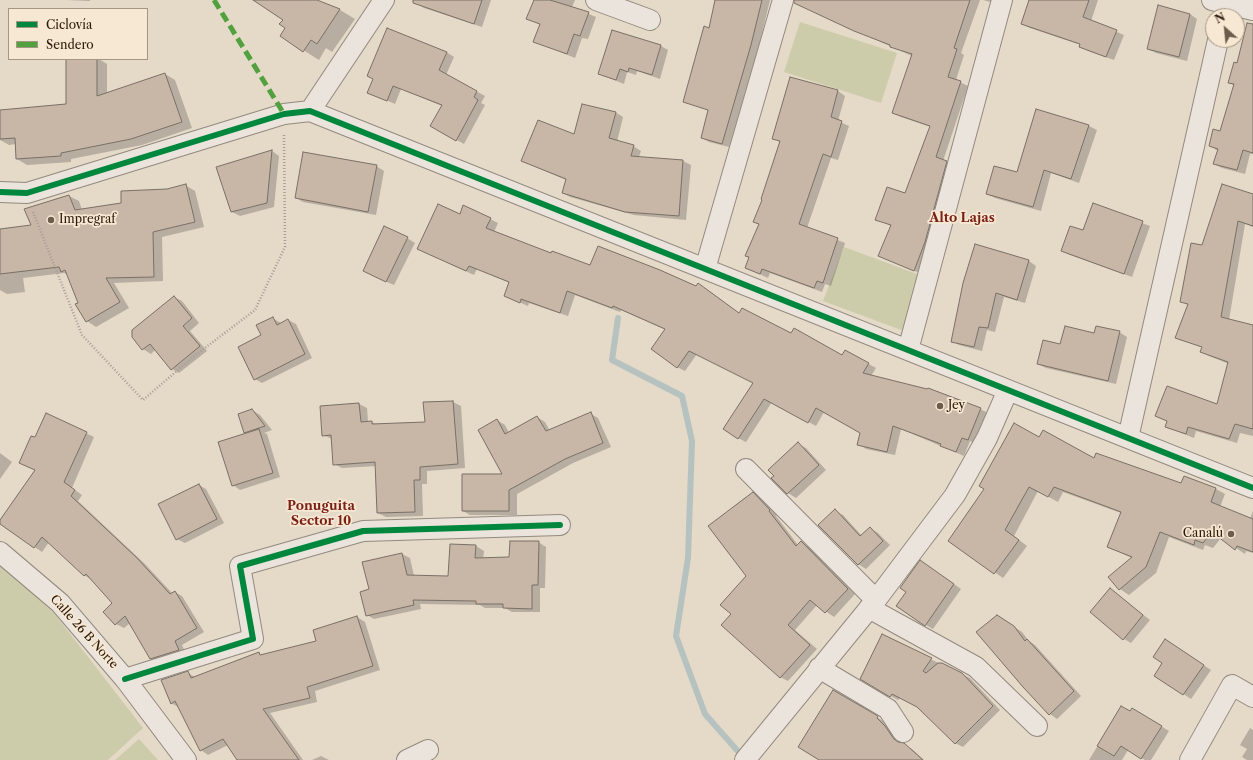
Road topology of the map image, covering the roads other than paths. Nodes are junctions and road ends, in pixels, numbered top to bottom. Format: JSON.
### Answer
{"nodes":[{"id":1,"x":384,"y":0,"type":"edge"},
{"id":2,"x":596,"y":0,"type":"edge"},
{"id":3,"x":783,"y":0,"type":"edge"},
{"id":4,"x":1002,"y":0,"type":"edge"},
{"id":5,"x":1220,"y":6,"type":"edge"},
{"id":6,"x":1253,"y":10,"type":"edge"},
{"id":7,"x":650,"y":20,"type":"dead end"},
{"id":8,"x":1216,"y":48,"type":"edge"},
{"id":9,"x":310,"y":111,"type":"junction"},
{"id":10,"x":0,"y":192,"type":"edge"},
{"id":11,"x":705,"y":269,"type":"junction"},
{"id":12,"x":908,"y":350,"type":"junction"},
{"id":13,"x":1008,"y":390,"type":"junction"},
{"id":14,"x":1128,"y":438,"type":"junction"},
{"id":15,"x":746,"y":468,"type":"dead end"},
{"id":16,"x":1253,"y":488,"type":"edge"},
{"id":17,"x":560,"y":525,"type":"dead end"},
{"id":18,"x":0,"y":552,"type":"edge"},
{"id":19,"x":873,"y":604,"type":"junction"},
{"id":20,"x":819,"y":668,"type":"junction"},
{"id":21,"x":125,"y":679,"type":"junction"},
{"id":22,"x":1253,"y":697,"type":"edge"},
{"id":23,"x":1037,"y":726,"type":"dead end"},
{"id":24,"x":903,"y":732,"type":"dead end"},
{"id":25,"x":428,"y":750,"type":"dead end"},
{"id":26,"x":186,"y":760,"type":"edge"},
{"id":27,"x":407,"y":760,"type":"edge"},
{"id":28,"x":745,"y":760,"type":"edge"},
{"id":29,"x":1190,"y":760,"type":"edge"}],
"edges":[{"from":1,"to":9,"type":"street"},
{"from":2,"to":7,"type":"street"},
{"from":3,"to":11,"type":"street"},
{"from":4,"to":12,"type":"street"},
{"from":5,"to":6,"type":"street"},
{"from":8,"to":14,"type":"street"},
{"from":9,"to":10,"type":"street"},
{"from":9,"to":11,"type":"street"},
{"from":11,"to":12,"type":"street"},
{"from":12,"to":13,"type":"street"},
{"from":13,"to":14,"type":"street"},
{"from":13,"to":19,"type":"street"},
{"from":14,"to":16,"type":"street"},
{"from":15,"to":19,"type":"street"},
{"from":17,"to":21,"type":"street"},
{"from":18,"to":21,"type":"street","name":"Calle 26 B Norte"},
{"from":19,"to":20,"type":"street"},
{"from":19,"to":23,"type":"street"},
{"from":20,"to":24,"type":"street"},
{"from":20,"to":28,"type":"street"},
{"from":21,"to":26,"type":"street","name":"Calle 26 B Norte"},
{"from":22,"to":29,"type":"street"},
{"from":25,"to":27,"type":"street"}]}
